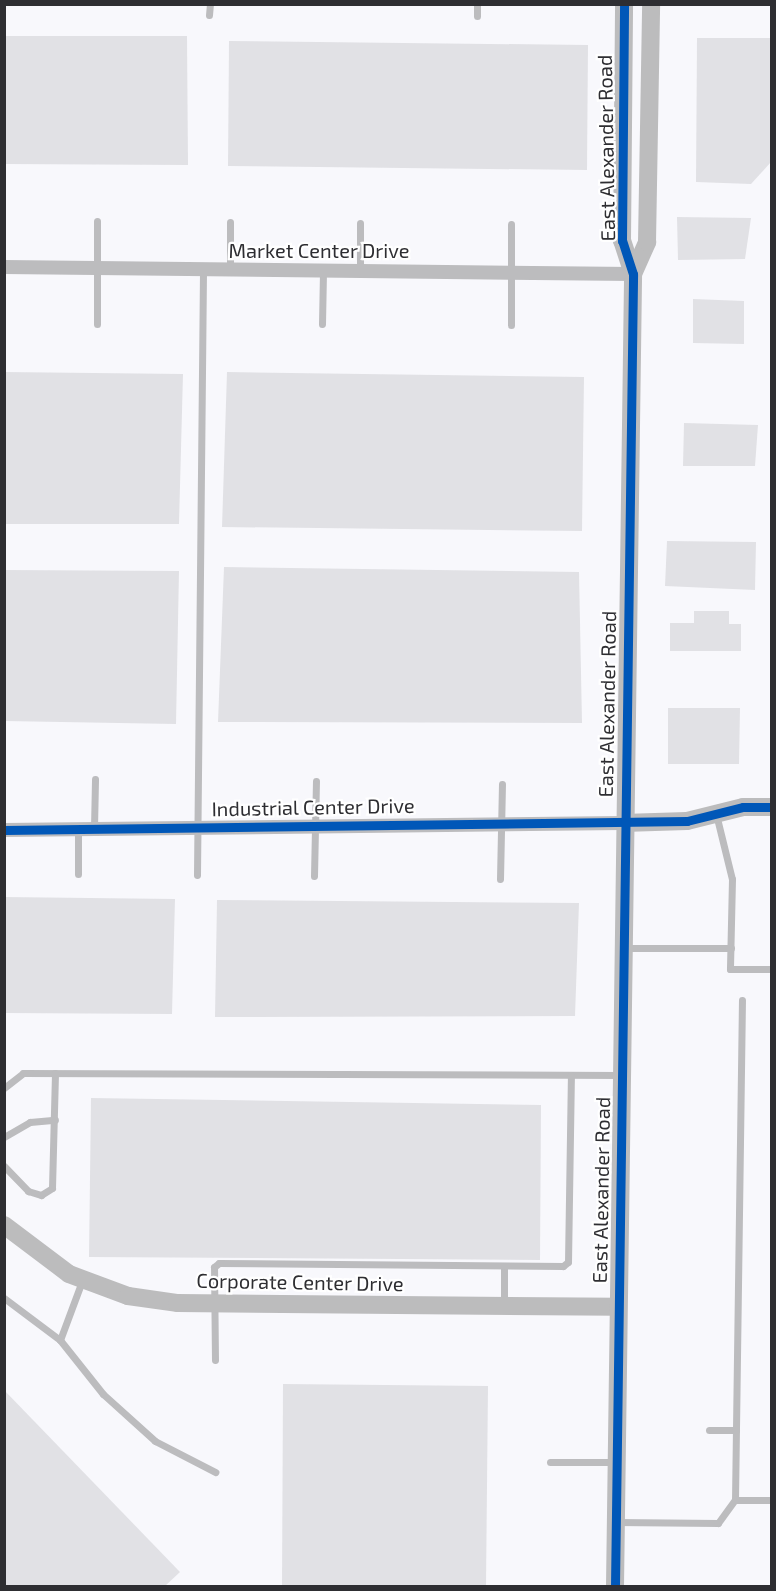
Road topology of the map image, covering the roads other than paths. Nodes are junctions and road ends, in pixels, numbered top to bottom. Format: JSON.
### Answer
{"nodes":[{"id":1,"x":210,"y":4,"type":"edge"},
{"id":2,"x":477,"y":4,"type":"edge"},
{"id":3,"x":624,"y":4,"type":"edge"},
{"id":4,"x":651,"y":4,"type":"edge"},
{"id":5,"x":209,"y":15,"type":"dead end"},
{"id":6,"x":477,"y":16,"type":"dead end"},
{"id":7,"x":97,"y":221,"type":"dead end"},
{"id":8,"x":230,"y":222,"type":"dead end"},
{"id":9,"x":360,"y":223,"type":"dead end"},
{"id":10,"x":511,"y":224,"type":"dead end"},
{"id":11,"x":4,"y":267,"type":"edge"},
{"id":12,"x":97,"y":268,"type":"junction"},
{"id":13,"x":203,"y":269,"type":"junction"},
{"id":14,"x":230,"y":269,"type":"junction"},
{"id":15,"x":323,"y":270,"type":"junction"},
{"id":16,"x":360,"y":270,"type":"junction"},
{"id":17,"x":510,"y":271,"type":"junction"},
{"id":18,"x":633,"y":274,"type":"junction"},
{"id":19,"x":97,"y":324,"type":"dead end"},
{"id":20,"x":322,"y":324,"type":"dead end"},
{"id":21,"x":511,"y":325,"type":"dead end"},
{"id":22,"x":95,"y":779,"type":"dead end"},
{"id":23,"x":316,"y":781,"type":"dead end"},
{"id":24,"x":502,"y":784,"type":"dead end"},
{"id":25,"x":771,"y":807,"type":"edge"},
{"id":26,"x":716,"y":814,"type":"junction"},
{"id":27,"x":501,"y":823,"type":"junction"},
{"id":28,"x":623,"y":823,"type":"junction"},
{"id":29,"x":315,"y":825,"type":"junction"},
{"id":30,"x":199,"y":827,"type":"junction"},
{"id":31,"x":94,"y":828,"type":"junction"},
{"id":32,"x":78,"y":829,"type":"junction"},
{"id":33,"x":4,"y":830,"type":"edge"},
{"id":34,"x":78,"y":874,"type":"dead end"},
{"id":35,"x":197,"y":875,"type":"dead end"},
{"id":36,"x":314,"y":876,"type":"dead end"},
{"id":37,"x":500,"y":879,"type":"dead end"},
{"id":38,"x":622,"y":948,"type":"junction"},
{"id":39,"x":731,"y":948,"type":"junction"},
{"id":40,"x":771,"y":969,"type":"edge"},
{"id":41,"x":742,"y":1000,"type":"dead end"},
{"id":42,"x":55,"y":1073,"type":"junction"},
{"id":43,"x":571,"y":1075,"type":"junction"},
{"id":44,"x":620,"y":1075,"type":"junction"},
{"id":45,"x":4,"y":1088,"type":"edge"},
{"id":46,"x":55,"y":1120,"type":"junction"},
{"id":47,"x":4,"y":1137,"type":"edge"},
{"id":48,"x":4,"y":1166,"type":"edge"},
{"id":49,"x":4,"y":1225,"type":"edge"},
{"id":50,"x":504,"y":1267,"type":"junction"},
{"id":51,"x":82,"y":1279,"type":"junction"},
{"id":52,"x":4,"y":1298,"type":"edge"},
{"id":53,"x":215,"y":1303,"type":"junction"},
{"id":54,"x":504,"y":1306,"type":"junction"},
{"id":55,"x":617,"y":1307,"type":"junction"},
{"id":56,"x":60,"y":1340,"type":"junction"},
{"id":57,"x":215,"y":1360,"type":"dead end"},
{"id":58,"x":709,"y":1430,"type":"dead end"},
{"id":59,"x":736,"y":1430,"type":"junction"},
{"id":60,"x":550,"y":1462,"type":"dead end"},
{"id":61,"x":615,"y":1462,"type":"junction"},
{"id":62,"x":215,"y":1472,"type":"dead end"},
{"id":63,"x":735,"y":1500,"type":"junction"},
{"id":64,"x":771,"y":1500,"type":"edge"},
{"id":65,"x":615,"y":1522,"type":"junction"},
{"id":66,"x":615,"y":1587,"type":"edge"}],
"edges":[{"from":1,"to":5,"type":"lane"},
{"from":2,"to":6,"type":"lane"},
{"from":3,"to":18,"type":"street","name":"East Alexander Road"},
{"from":4,"to":18,"type":"street","name":"East Alexander Road"},
{"from":7,"to":12,"type":"lane"},
{"from":8,"to":14,"type":"lane"},
{"from":9,"to":16,"type":"lane"},
{"from":10,"to":17,"type":"lane"},
{"from":11,"to":12,"type":"street","name":"Market Center Drive"},
{"from":12,"to":13,"type":"street","name":"Market Center Drive"},
{"from":12,"to":19,"type":"lane"},
{"from":13,"to":14,"type":"street","name":"Market Center Drive"},
{"from":13,"to":30,"type":"lane"},
{"from":14,"to":15,"type":"street","name":"Market Center Drive"},
{"from":15,"to":16,"type":"street","name":"Market Center Drive"},
{"from":15,"to":20,"type":"lane"},
{"from":16,"to":17,"type":"street","name":"Market Center Drive"},
{"from":17,"to":18,"type":"street","name":"Market Center Drive"},
{"from":17,"to":21,"type":"lane"},
{"from":18,"to":28,"type":"street","name":"East Alexander Road"},
{"from":22,"to":31,"type":"lane"},
{"from":23,"to":29,"type":"lane"},
{"from":24,"to":27,"type":"lane"},
{"from":25,"to":26,"type":"street"},
{"from":26,"to":28,"type":"street"},
{"from":26,"to":39,"type":"lane"},
{"from":27,"to":28,"type":"street","name":"Industrial Center Drive"},
{"from":27,"to":29,"type":"street","name":"Industrial Center Drive"},
{"from":27,"to":37,"type":"lane"},
{"from":28,"to":38,"type":"street","name":"East Alexander Road"},
{"from":29,"to":30,"type":"street","name":"Industrial Center Drive"},
{"from":29,"to":36,"type":"lane"},
{"from":30,"to":31,"type":"street","name":"Industrial Center Drive"},
{"from":30,"to":35,"type":"lane"},
{"from":31,"to":32,"type":"street","name":"Industrial Center Drive"},
{"from":32,"to":33,"type":"street","name":"Industrial Center Drive"},
{"from":32,"to":34,"type":"lane"},
{"from":38,"to":39,"type":"lane"},
{"from":38,"to":44,"type":"street","name":"East Alexander Road"},
{"from":39,"to":40,"type":"lane"},
{"from":41,"to":59,"type":"lane"},
{"from":42,"to":43,"type":"lane"},
{"from":42,"to":45,"type":"lane"},
{"from":42,"to":46,"type":"lane"},
{"from":43,"to":44,"type":"lane"},
{"from":43,"to":50,"type":"lane"},
{"from":44,"to":55,"type":"street","name":"East Alexander Road"},
{"from":46,"to":47,"type":"lane"},
{"from":46,"to":48,"type":"lane"},
{"from":49,"to":51,"type":"street","name":"Corporate Center Drive"},
{"from":50,"to":53,"type":"lane"},
{"from":50,"to":54,"type":"lane"},
{"from":51,"to":53,"type":"street","name":"Corporate Center Drive"},
{"from":51,"to":56,"type":"lane"},
{"from":52,"to":56,"type":"lane"},
{"from":53,"to":54,"type":"street","name":"Corporate Center Drive"},
{"from":53,"to":57,"type":"lane"},
{"from":54,"to":55,"type":"street","name":"Corporate Center Drive"},
{"from":55,"to":61,"type":"street","name":"East Alexander Road"},
{"from":56,"to":62,"type":"lane"},
{"from":58,"to":59,"type":"lane"},
{"from":59,"to":63,"type":"lane"},
{"from":60,"to":61,"type":"lane"},
{"from":61,"to":65,"type":"street","name":"East Alexander Road"},
{"from":63,"to":64,"type":"lane"},
{"from":63,"to":65,"type":"lane"},
{"from":65,"to":66,"type":"street","name":"East Alexander Road"}]}
